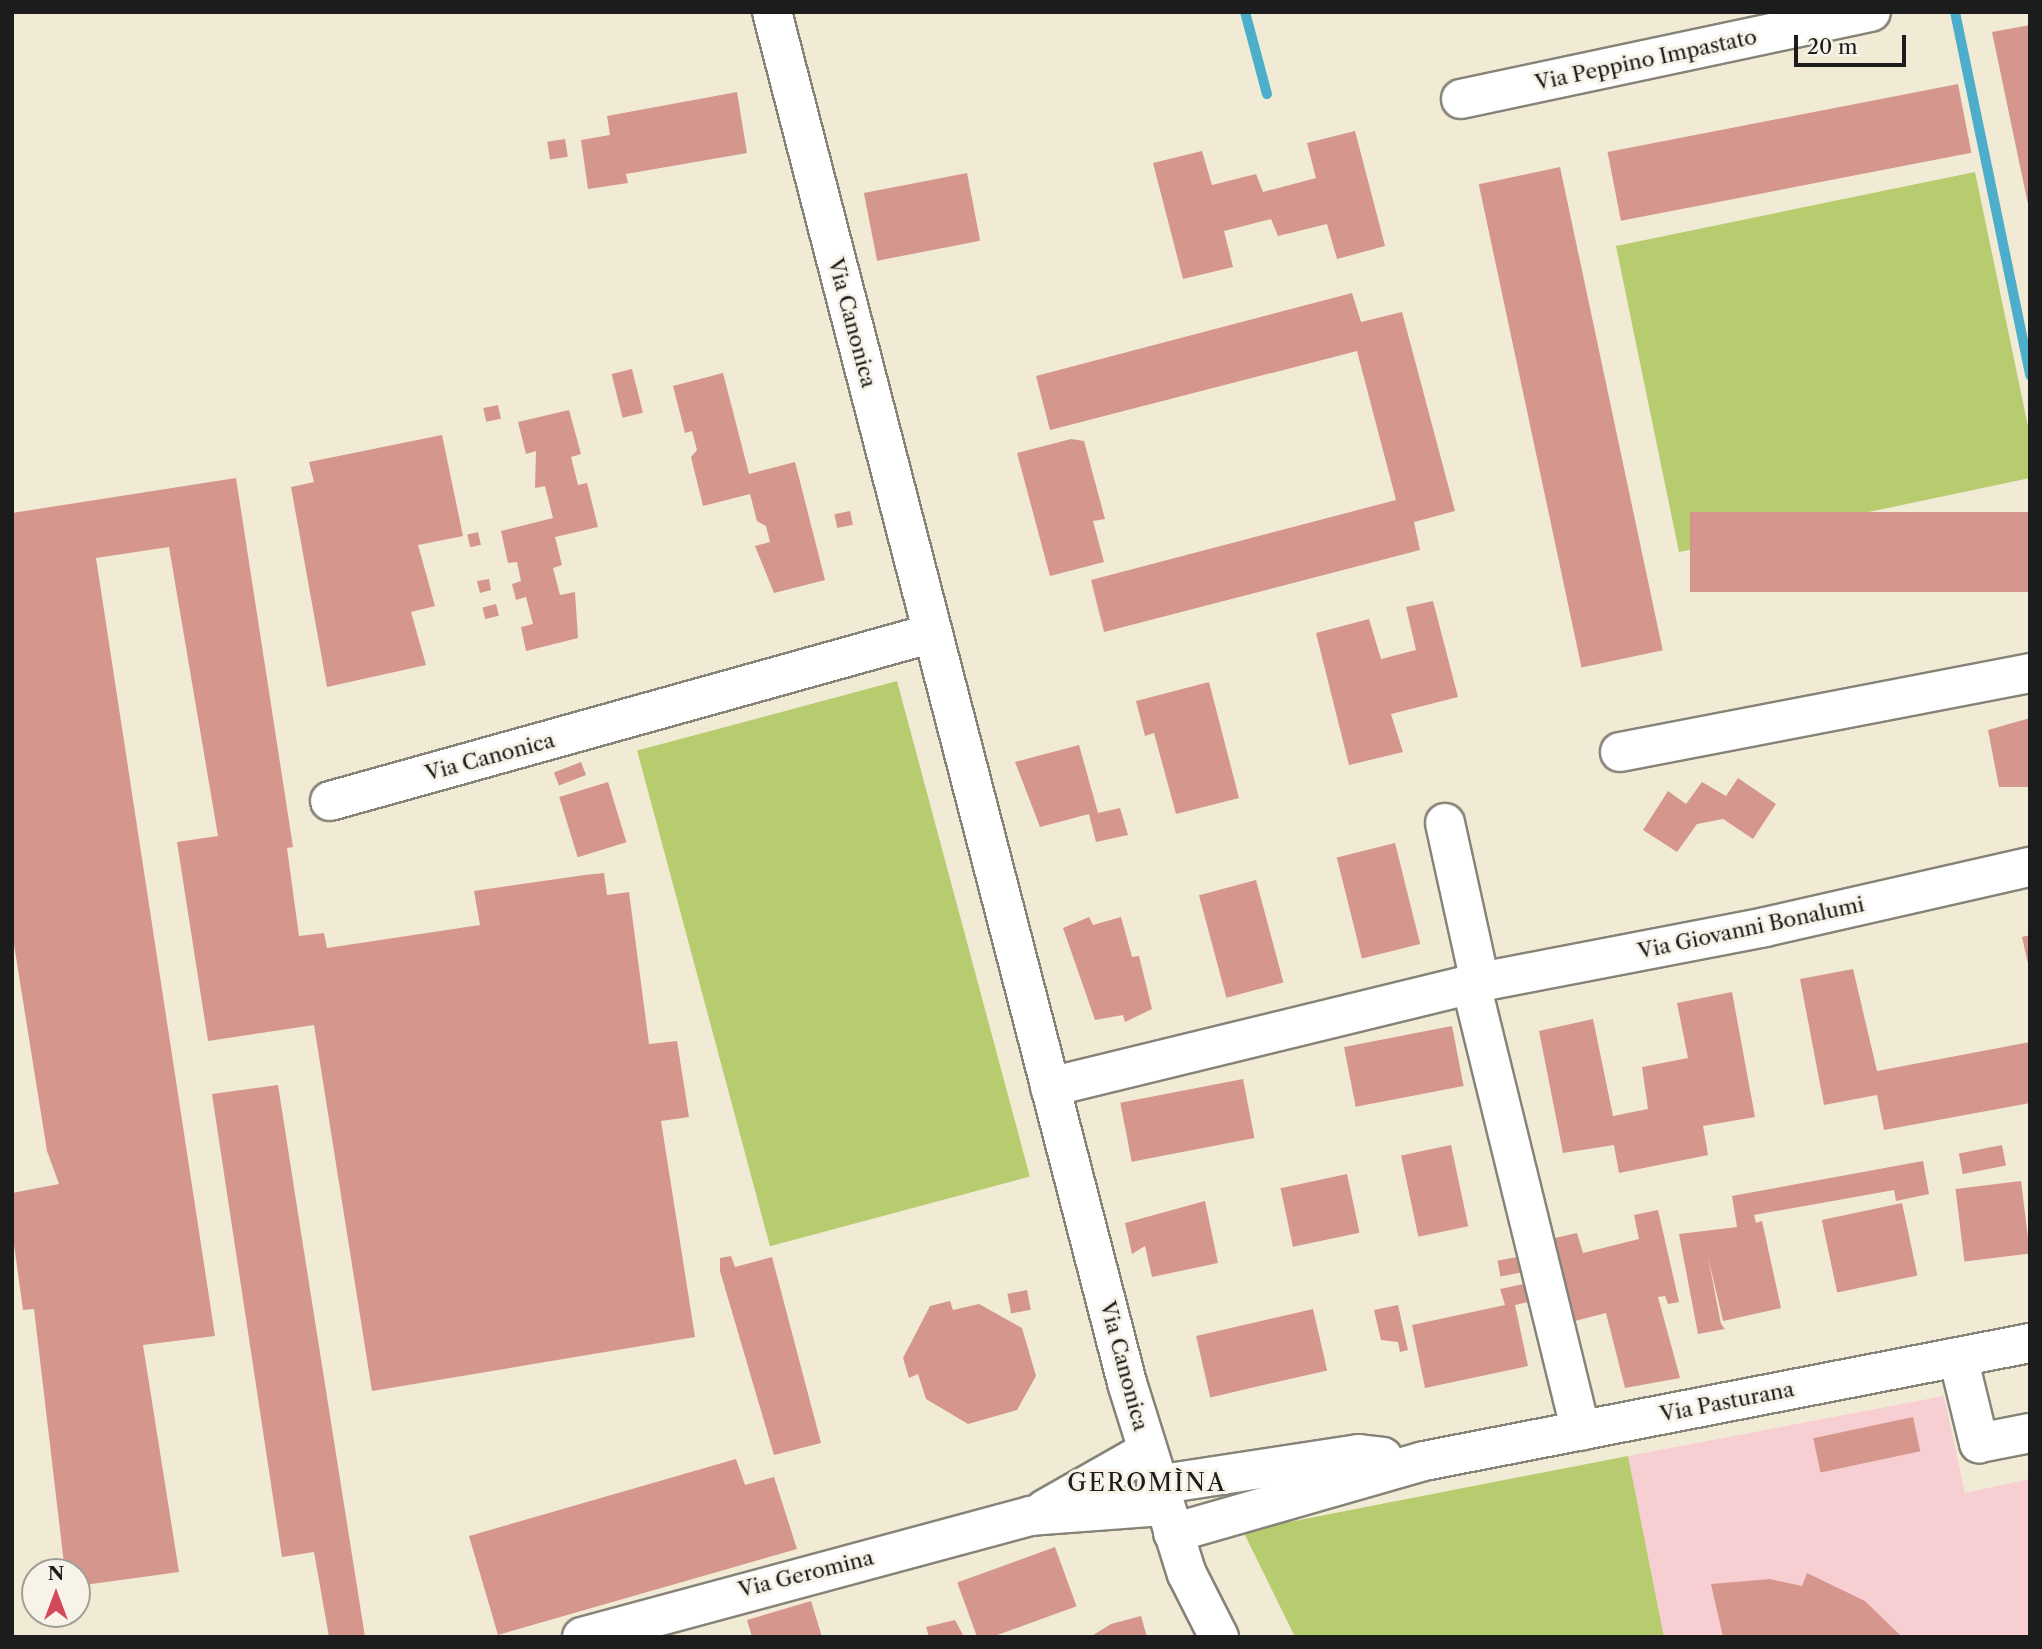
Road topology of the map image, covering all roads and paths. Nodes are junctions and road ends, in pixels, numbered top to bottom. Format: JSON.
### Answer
{"nodes":[{"id":1,"x":772,"y":12,"type":"edge"},
{"id":2,"x":1871,"y":12,"type":"edge"},
{"id":3,"x":1461,"y":99,"type":"dead end"},
{"id":4,"x":933,"y":634,"type":"junction"},
{"id":5,"x":2030,"y":673,"type":"edge"},
{"id":6,"x":1620,"y":752,"type":"dead end"},
{"id":7,"x":330,"y":801,"type":"dead end"},
{"id":8,"x":1446,"y":823,"type":"dead end"},
{"id":9,"x":2030,"y":867,"type":"edge"},
{"id":10,"x":1475,"y":983,"type":"junction"},
{"id":11,"x":1051,"y":1087,"type":"junction"},
{"id":12,"x":2030,"y":1343,"type":"edge"},
{"id":13,"x":1958,"y":1357,"type":"junction"},
{"id":14,"x":1581,"y":1431,"type":"junction"},
{"id":15,"x":2030,"y":1433,"type":"edge"},
{"id":16,"x":1424,"y":1461,"type":"junction"},
{"id":17,"x":1160,"y":1494,"type":"junction"},
{"id":18,"x":1031,"y":1516,"type":"junction"},
{"id":19,"x":582,"y":1637,"type":"edge"},
{"id":20,"x":1219,"y":1637,"type":"edge"}],
"edges":[{"from":1,"to":4,"type":"street","name":"Via Canonica"},
{"from":2,"to":3,"type":"street","name":"Via Peppino Impastato"},
{"from":4,"to":7,"type":"street","name":"Via Canonica"},
{"from":4,"to":11,"type":"street","name":"Via Canonica"},
{"from":5,"to":6,"type":"street"},
{"from":8,"to":10,"type":"street"},
{"from":9,"to":10,"type":"street","name":"Via Giovanni Bonalumi"},
{"from":10,"to":11,"type":"street"},
{"from":10,"to":14,"type":"street"},
{"from":11,"to":17,"type":"street","name":"Via Canonica"},
{"from":12,"to":13,"type":"street","name":"Via Pasturana"},
{"from":13,"to":14,"type":"street","name":"Via Pasturana"},
{"from":13,"to":15,"type":"street"},
{"from":14,"to":16,"type":"street","name":"Via Pasturana"},
{"from":16,"to":17,"type":"street","name":"Via Pasturana"},
{"from":16,"to":17,"type":"street","name":"Via Pasturana"},
{"from":17,"to":18,"type":"street","name":"Via Geromina"},
{"from":17,"to":18,"type":"street","name":"Via Geromina"},
{"from":17,"to":20,"type":"street","name":"Via Canonica"},
{"from":18,"to":19,"type":"street","name":"Via Geromina"}]}
